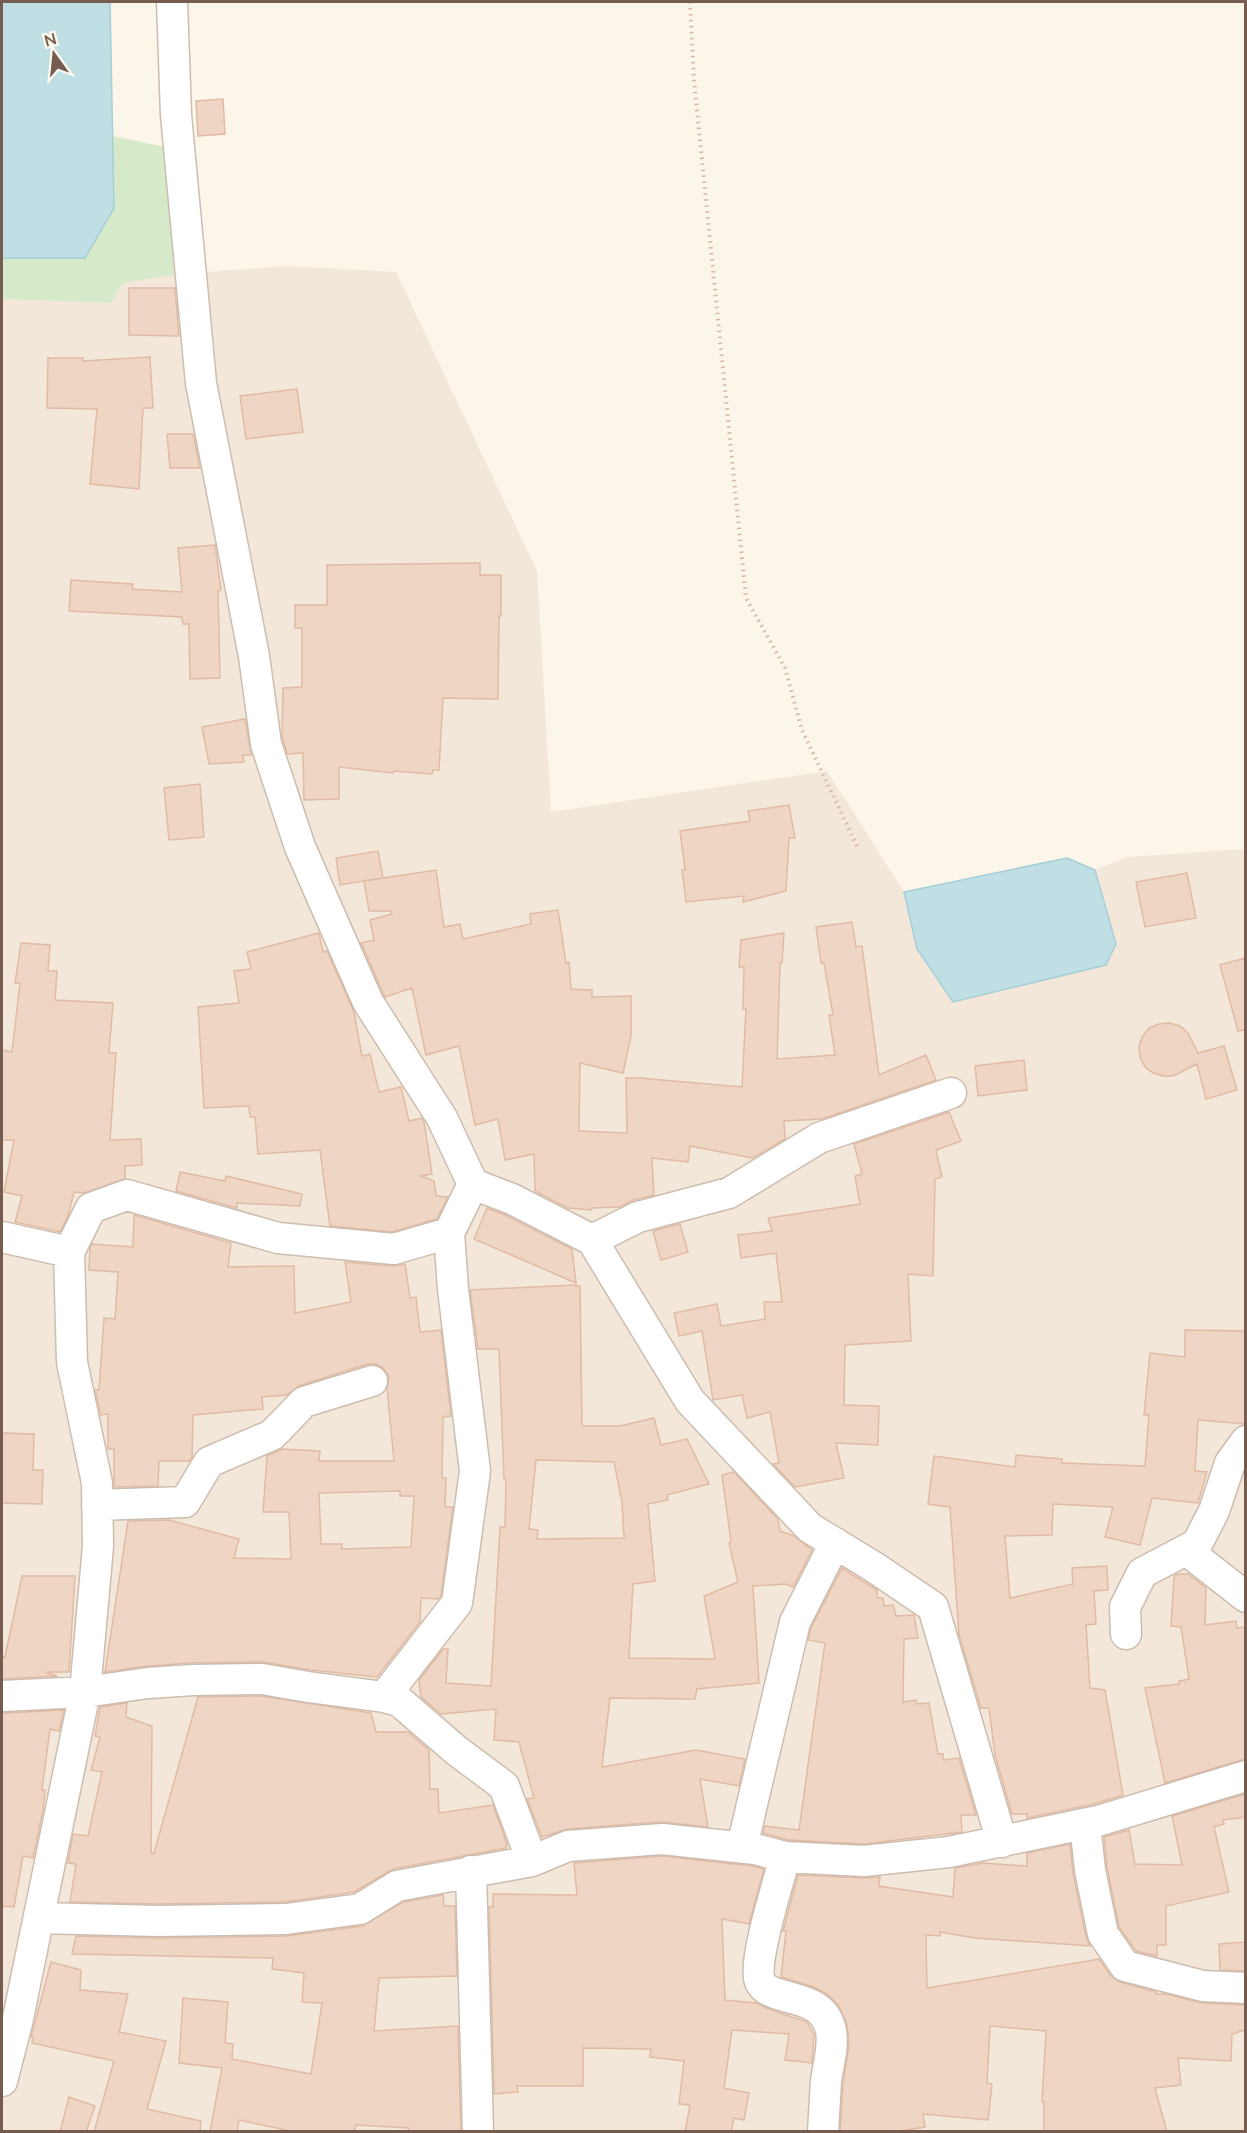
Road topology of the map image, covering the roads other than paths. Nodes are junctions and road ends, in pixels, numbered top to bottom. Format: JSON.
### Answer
{"nodes":[{"id":1,"x":172,"y":2,"type":"edge"},
{"id":2,"x":951,"y":1093,"type":"dead end"},
{"id":3,"x":473,"y":1184,"type":"junction"},
{"id":4,"x":449,"y":1233,"type":"junction"},
{"id":5,"x":2,"y":1237,"type":"edge"},
{"id":6,"x":592,"y":1240,"type":"junction"},
{"id":7,"x":69,"y":1252,"type":"junction"},
{"id":8,"x":372,"y":1381,"type":"dead end"},
{"id":9,"x":1245,"y":1441,"type":"edge"},
{"id":10,"x":97,"y":1505,"type":"junction"},
{"id":11,"x":835,"y":1544,"type":"junction"},
{"id":12,"x":1186,"y":1550,"type":"junction"},
{"id":13,"x":1245,"y":1597,"type":"edge"},
{"id":14,"x":1126,"y":1634,"type":"dead end"},
{"id":15,"x":85,"y":1692,"type":"junction"},
{"id":16,"x":2,"y":1696,"type":"edge"},
{"id":17,"x":384,"y":1697,"type":"junction"},
{"id":18,"x":1245,"y":1776,"type":"edge"},
{"id":19,"x":1085,"y":1824,"type":"junction"},
{"id":20,"x":1002,"y":1842,"type":"junction"},
{"id":21,"x":742,"y":1847,"type":"junction"},
{"id":22,"x":785,"y":1857,"type":"junction"},
{"id":23,"x":532,"y":1861,"type":"junction"},
{"id":24,"x":471,"y":1871,"type":"junction"},
{"id":25,"x":39,"y":1918,"type":"junction"},
{"id":26,"x":1245,"y":1988,"type":"edge"},
{"id":27,"x":2,"y":2081,"type":"edge"},
{"id":28,"x":478,"y":2132,"type":"edge"},
{"id":29,"x":824,"y":2132,"type":"edge"}],
"edges":[{"from":1,"to":3,"type":"street"},
{"from":2,"to":6,"type":"street"},
{"from":3,"to":4,"type":"street"},
{"from":3,"to":6,"type":"street"},
{"from":4,"to":7,"type":"street"},
{"from":4,"to":17,"type":"street"},
{"from":5,"to":7,"type":"street"},
{"from":6,"to":11,"type":"street"},
{"from":7,"to":10,"type":"street"},
{"from":8,"to":10,"type":"street"},
{"from":9,"to":12,"type":"street"},
{"from":10,"to":15,"type":"street"},
{"from":11,"to":20,"type":"street"},
{"from":11,"to":21,"type":"street"},
{"from":12,"to":13,"type":"street"},
{"from":12,"to":14,"type":"street"},
{"from":15,"to":16,"type":"street"},
{"from":15,"to":17,"type":"street"},
{"from":15,"to":25,"type":"street"},
{"from":17,"to":23,"type":"street"},
{"from":18,"to":19,"type":"street"},
{"from":19,"to":20,"type":"street"},
{"from":19,"to":26,"type":"street"},
{"from":20,"to":22,"type":"street"},
{"from":21,"to":22,"type":"street"},
{"from":21,"to":23,"type":"street"},
{"from":22,"to":29,"type":"street"},
{"from":23,"to":24,"type":"street"},
{"from":24,"to":25,"type":"street"},
{"from":24,"to":28,"type":"street"},
{"from":25,"to":27,"type":"street"}]}
